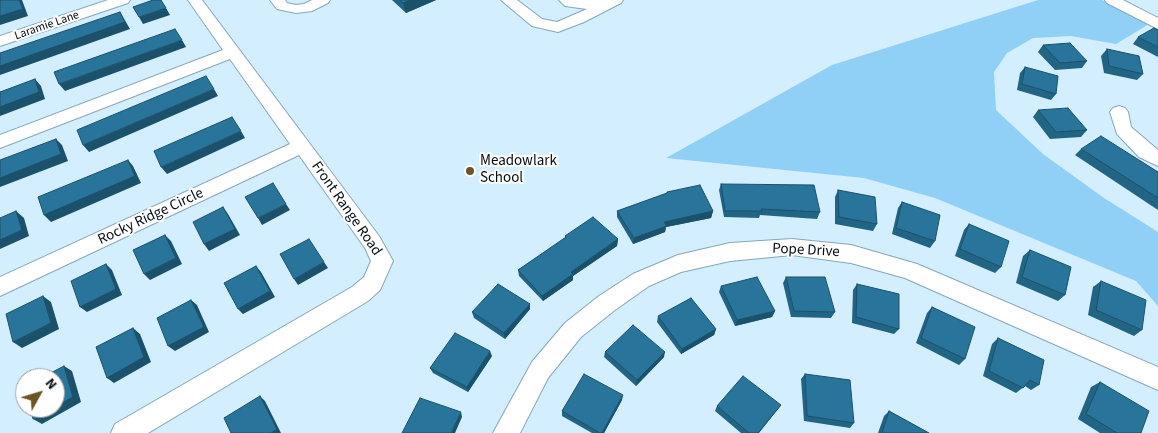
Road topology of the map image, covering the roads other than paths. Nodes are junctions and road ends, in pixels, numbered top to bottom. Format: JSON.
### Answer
{"nodes":[{"id":1,"x":123,"y":0,"type":"edge"},
{"id":2,"x":195,"y":0,"type":"edge"},
{"id":3,"x":277,"y":0,"type":"edge"},
{"id":4,"x":322,"y":0,"type":"edge"},
{"id":5,"x":508,"y":0,"type":"edge"},
{"id":6,"x":1112,"y":0,"type":"edge"},
{"id":7,"x":1141,"y":0,"type":"edge"},
{"id":8,"x":568,"y":2,"type":"edge"},
{"id":9,"x":609,"y":3,"type":"edge"},
{"id":10,"x":1127,"y":8,"type":"junction"},
{"id":11,"x":569,"y":22,"type":"junction"},
{"id":12,"x":1158,"y":24,"type":"edge"},
{"id":13,"x":0,"y":42,"type":"edge"},
{"id":14,"x":232,"y":52,"type":"junction"},
{"id":15,"x":1119,"y":112,"type":"dead end"},
{"id":16,"x":0,"y":142,"type":"edge"},
{"id":17,"x":302,"y":146,"type":"junction"},
{"id":18,"x":1158,"y":158,"type":"edge"},
{"id":19,"x":0,"y":287,"type":"edge"},
{"id":20,"x":1158,"y":379,"type":"edge"},
{"id":21,"x":124,"y":433,"type":"edge"},
{"id":22,"x":506,"y":433,"type":"edge"}],
"edges":[{"from":1,"to":13,"type":"street","name":"Laramie Lane"},
{"from":2,"to":14,"type":"street","name":"Front Range Road"},
{"from":3,"to":4,"type":"street"},
{"from":5,"to":11,"type":"street"},
{"from":6,"to":10,"type":"street"},
{"from":7,"to":10,"type":"street"},
{"from":8,"to":9,"type":"street"},
{"from":8,"to":11,"type":"street"},
{"from":9,"to":11,"type":"street"},
{"from":10,"to":12,"type":"street"},
{"from":14,"to":16,"type":"street"},
{"from":14,"to":17,"type":"street","name":"Front Range Road"},
{"from":15,"to":18,"type":"street"},
{"from":17,"to":19,"type":"street","name":"Rocky Ridge Circle"},
{"from":17,"to":21,"type":"street","name":"Front Range Road"},
{"from":20,"to":22,"type":"street","name":"Pope Drive"}]}
